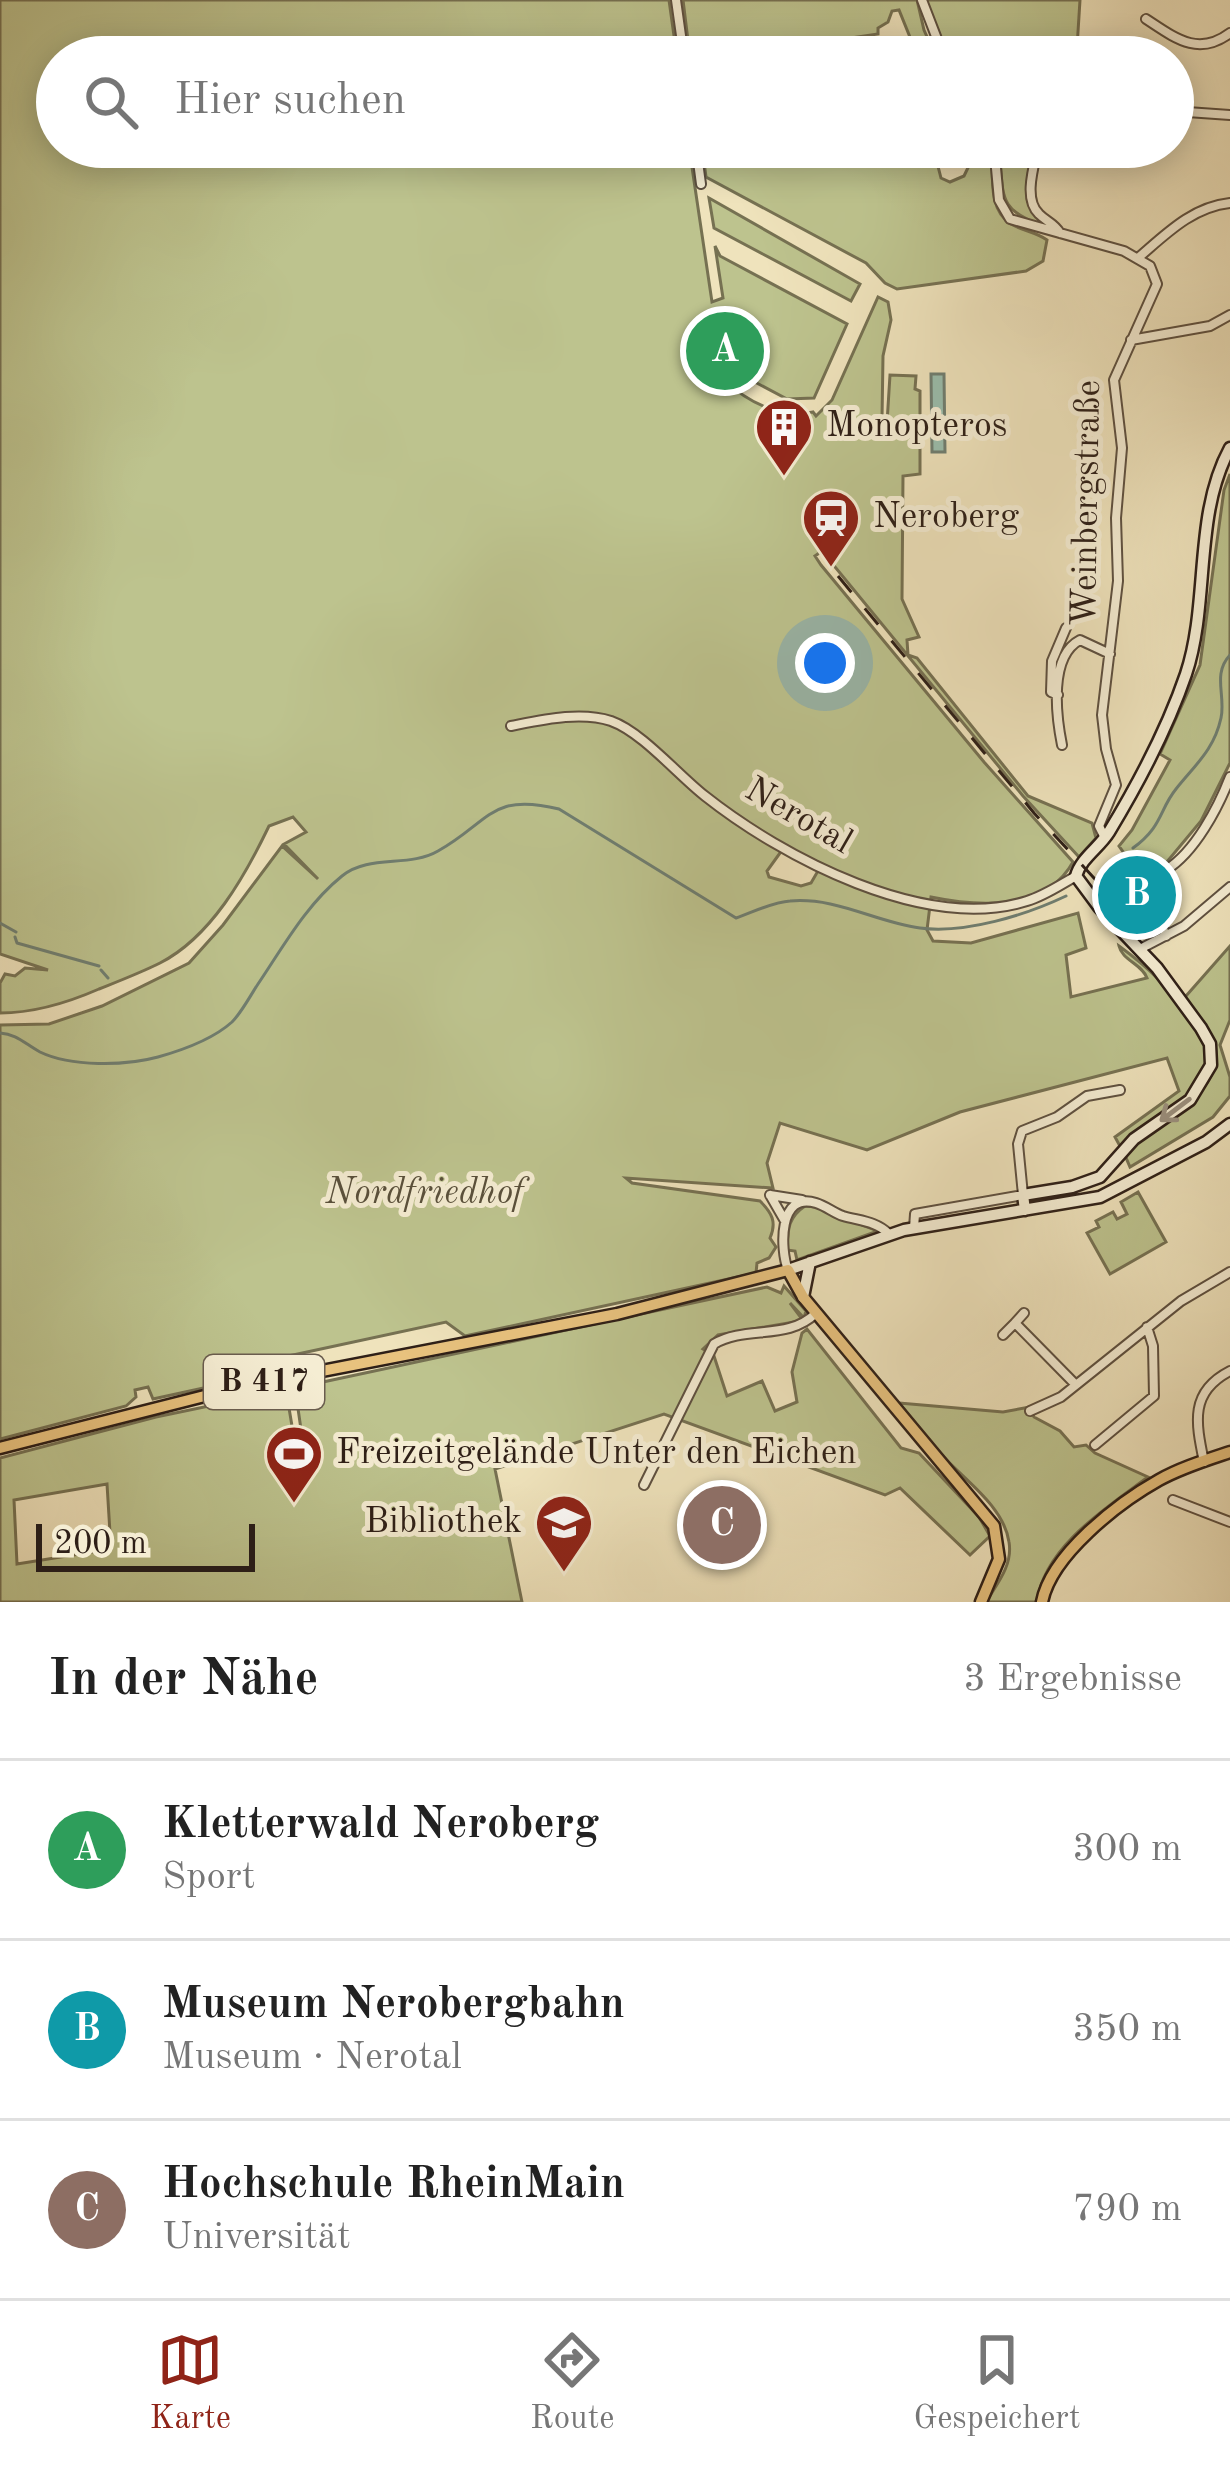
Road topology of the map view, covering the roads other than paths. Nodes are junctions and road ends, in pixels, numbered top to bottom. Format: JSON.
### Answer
{"nodes":[{"id":1,"x":676,"y":0,"type":"edge"},
{"id":2,"x":922,"y":0,"type":"edge"},
{"id":3,"x":1146,"y":20,"type":"dead end"},
{"id":4,"x":1230,"y":33,"type":"edge"},
{"id":5,"x":681,"y":36,"type":"edge"},
{"id":6,"x":936,"y":36,"type":"edge"},
{"id":7,"x":1173,"y":36,"type":"edge"},
{"id":8,"x":1194,"y":45,"type":"edge"},
{"id":9,"x":1230,"y":115,"type":"edge"},
{"id":10,"x":1194,"y":116,"type":"edge"},
{"id":11,"x":699,"y":168,"type":"edge"},
{"id":12,"x":996,"y":168,"type":"edge"},
{"id":13,"x":1035,"y":168,"type":"edge"},
{"id":14,"x":701,"y":184,"type":"dead end"},
{"id":15,"x":1230,"y":203,"type":"edge"},
{"id":16,"x":1060,"y":233,"type":"junction"},
{"id":17,"x":1138,"y":257,"type":"junction"},
{"id":18,"x":1230,"y":315,"type":"edge"},
{"id":19,"x":1131,"y":340,"type":"junction"},
{"id":20,"x":1230,"y":448,"type":"edge"},
{"id":21,"x":1066,"y":628,"type":"dead end"},
{"id":22,"x":1110,"y":654,"type":"junction"},
{"id":23,"x":1058,"y":695,"type":"junction"},
{"id":24,"x":511,"y":726,"type":"dead end"},
{"id":25,"x":1062,"y":745,"type":"dead end"},
{"id":26,"x":1230,"y":777,"type":"edge"},
{"id":27,"x":1105,"y":838,"type":"junction"},
{"id":28,"x":1157,"y":874,"type":"junction"},
{"id":29,"x":1076,"y":876,"type":"junction"},
{"id":30,"x":1230,"y":887,"type":"edge"},
{"id":31,"x":1099,"y":907,"type":"junction"},
{"id":32,"x":1166,"y":936,"type":"junction"},
{"id":33,"x":1138,"y":950,"type":"junction"},
{"id":34,"x":1120,"y":1090,"type":"dead end"},
{"id":35,"x":1230,"y":1125,"type":"edge"},
{"id":36,"x":1023,"y":1195,"type":"junction"},
{"id":37,"x":810,"y":1202,"type":"junction"},
{"id":38,"x":1025,"y":1210,"type":"junction"},
{"id":39,"x":784,"y":1221,"type":"junction"},
{"id":40,"x":914,"y":1228,"type":"junction"},
{"id":41,"x":889,"y":1234,"type":"junction"},
{"id":42,"x":810,"y":1262,"type":"junction"},
{"id":43,"x":788,"y":1270,"type":"junction"},
{"id":44,"x":1230,"y":1272,"type":"edge"},
{"id":45,"x":1220,"y":1277,"type":"junction"},
{"id":46,"x":1227,"y":1286,"type":"edge"},
{"id":47,"x":803,"y":1297,"type":"junction"},
{"id":48,"x":816,"y":1313,"type":"junction"},
{"id":49,"x":1024,"y":1313,"type":"dead end"},
{"id":50,"x":1015,"y":1323,"type":"junction"},
{"id":51,"x":1147,"y":1327,"type":"junction"},
{"id":52,"x":1004,"y":1335,"type":"dead end"},
{"id":53,"x":1230,"y":1371,"type":"edge"},
{"id":54,"x":1076,"y":1385,"type":"junction"},
{"id":55,"x":1030,"y":1411,"type":"dead end"},
{"id":56,"x":1095,"y":1445,"type":"dead end"},
{"id":57,"x":0,"y":1448,"type":"edge"},
{"id":58,"x":1230,"y":1452,"type":"edge"},
{"id":59,"x":1204,"y":1462,"type":"junction"},
{"id":60,"x":644,"y":1484,"type":"dead end"},
{"id":61,"x":1173,"y":1500,"type":"dead end"},
{"id":62,"x":1230,"y":1522,"type":"edge"},
{"id":63,"x":981,"y":1602,"type":"edge"},
{"id":64,"x":1042,"y":1602,"type":"edge"}],
"edges":[{"from":1,"to":5,"type":"street"},
{"from":2,"to":6,"type":"street"},
{"from":3,"to":7,"type":"street"},
{"from":4,"to":8,"type":"street"},
{"from":9,"to":10,"type":"street"},
{"from":11,"to":14,"type":"street"},
{"from":12,"to":16,"type":"street"},
{"from":13,"to":16,"type":"street"},
{"from":15,"to":17,"type":"street"},
{"from":16,"to":17,"type":"street"},
{"from":17,"to":19,"type":"street"},
{"from":18,"to":19,"type":"street","name":"Weinbergstraße"},
{"from":19,"to":22,"type":"street","name":"Weinbergstraße"},
{"from":20,"to":27,"type":"street","name":"Nerotal"},
{"from":21,"to":23,"type":"street"},
{"from":22,"to":23,"type":"street"},
{"from":22,"to":27,"type":"street","name":"Weinbergstraße"},
{"from":23,"to":25,"type":"street"},
{"from":24,"to":29,"type":"street","name":"Nerotal"},
{"from":26,"to":28,"type":"street"},
{"from":27,"to":29,"type":"street","name":"Nerotal"},
{"from":28,"to":31,"type":"street"},
{"from":28,"to":32,"type":"street"},
{"from":29,"to":31,"type":"street"},
{"from":30,"to":32,"type":"street"},
{"from":31,"to":33,"type":"street"},
{"from":32,"to":33,"type":"street"},
{"from":33,"to":36,"type":"street","one_way":true},
{"from":34,"to":36,"type":"street"},
{"from":35,"to":38,"type":"street"},
{"from":36,"to":38,"type":"street"},
{"from":36,"to":40,"type":"street"},
{"from":37,"to":39,"type":"street"},
{"from":37,"to":39,"type":"street"},
{"from":37,"to":41,"type":"street"},
{"from":38,"to":40,"type":"street"},
{"from":39,"to":43,"type":"street"},
{"from":40,"to":41,"type":"street"},
{"from":41,"to":42,"type":"street"},
{"from":42,"to":43,"type":"street"},
{"from":42,"to":47,"type":"street"},
{"from":43,"to":47,"type":"main road"},
{"from":43,"to":57,"type":"main road","number":"B 417"},
{"from":44,"to":45,"type":"street"},
{"from":45,"to":46,"type":"street"},
{"from":45,"to":51,"type":"street"},
{"from":47,"to":48,"type":"main road"},
{"from":48,"to":60,"type":"street"},
{"from":48,"to":63,"type":"main road"},
{"from":49,"to":50,"type":"street"},
{"from":50,"to":52,"type":"street"},
{"from":50,"to":54,"type":"street"},
{"from":51,"to":54,"type":"street"},
{"from":51,"to":56,"type":"street"},
{"from":53,"to":59,"type":"street"},
{"from":54,"to":55,"type":"street"},
{"from":58,"to":59,"type":"main road"},
{"from":59,"to":64,"type":"main road"},
{"from":61,"to":62,"type":"street"}]}
